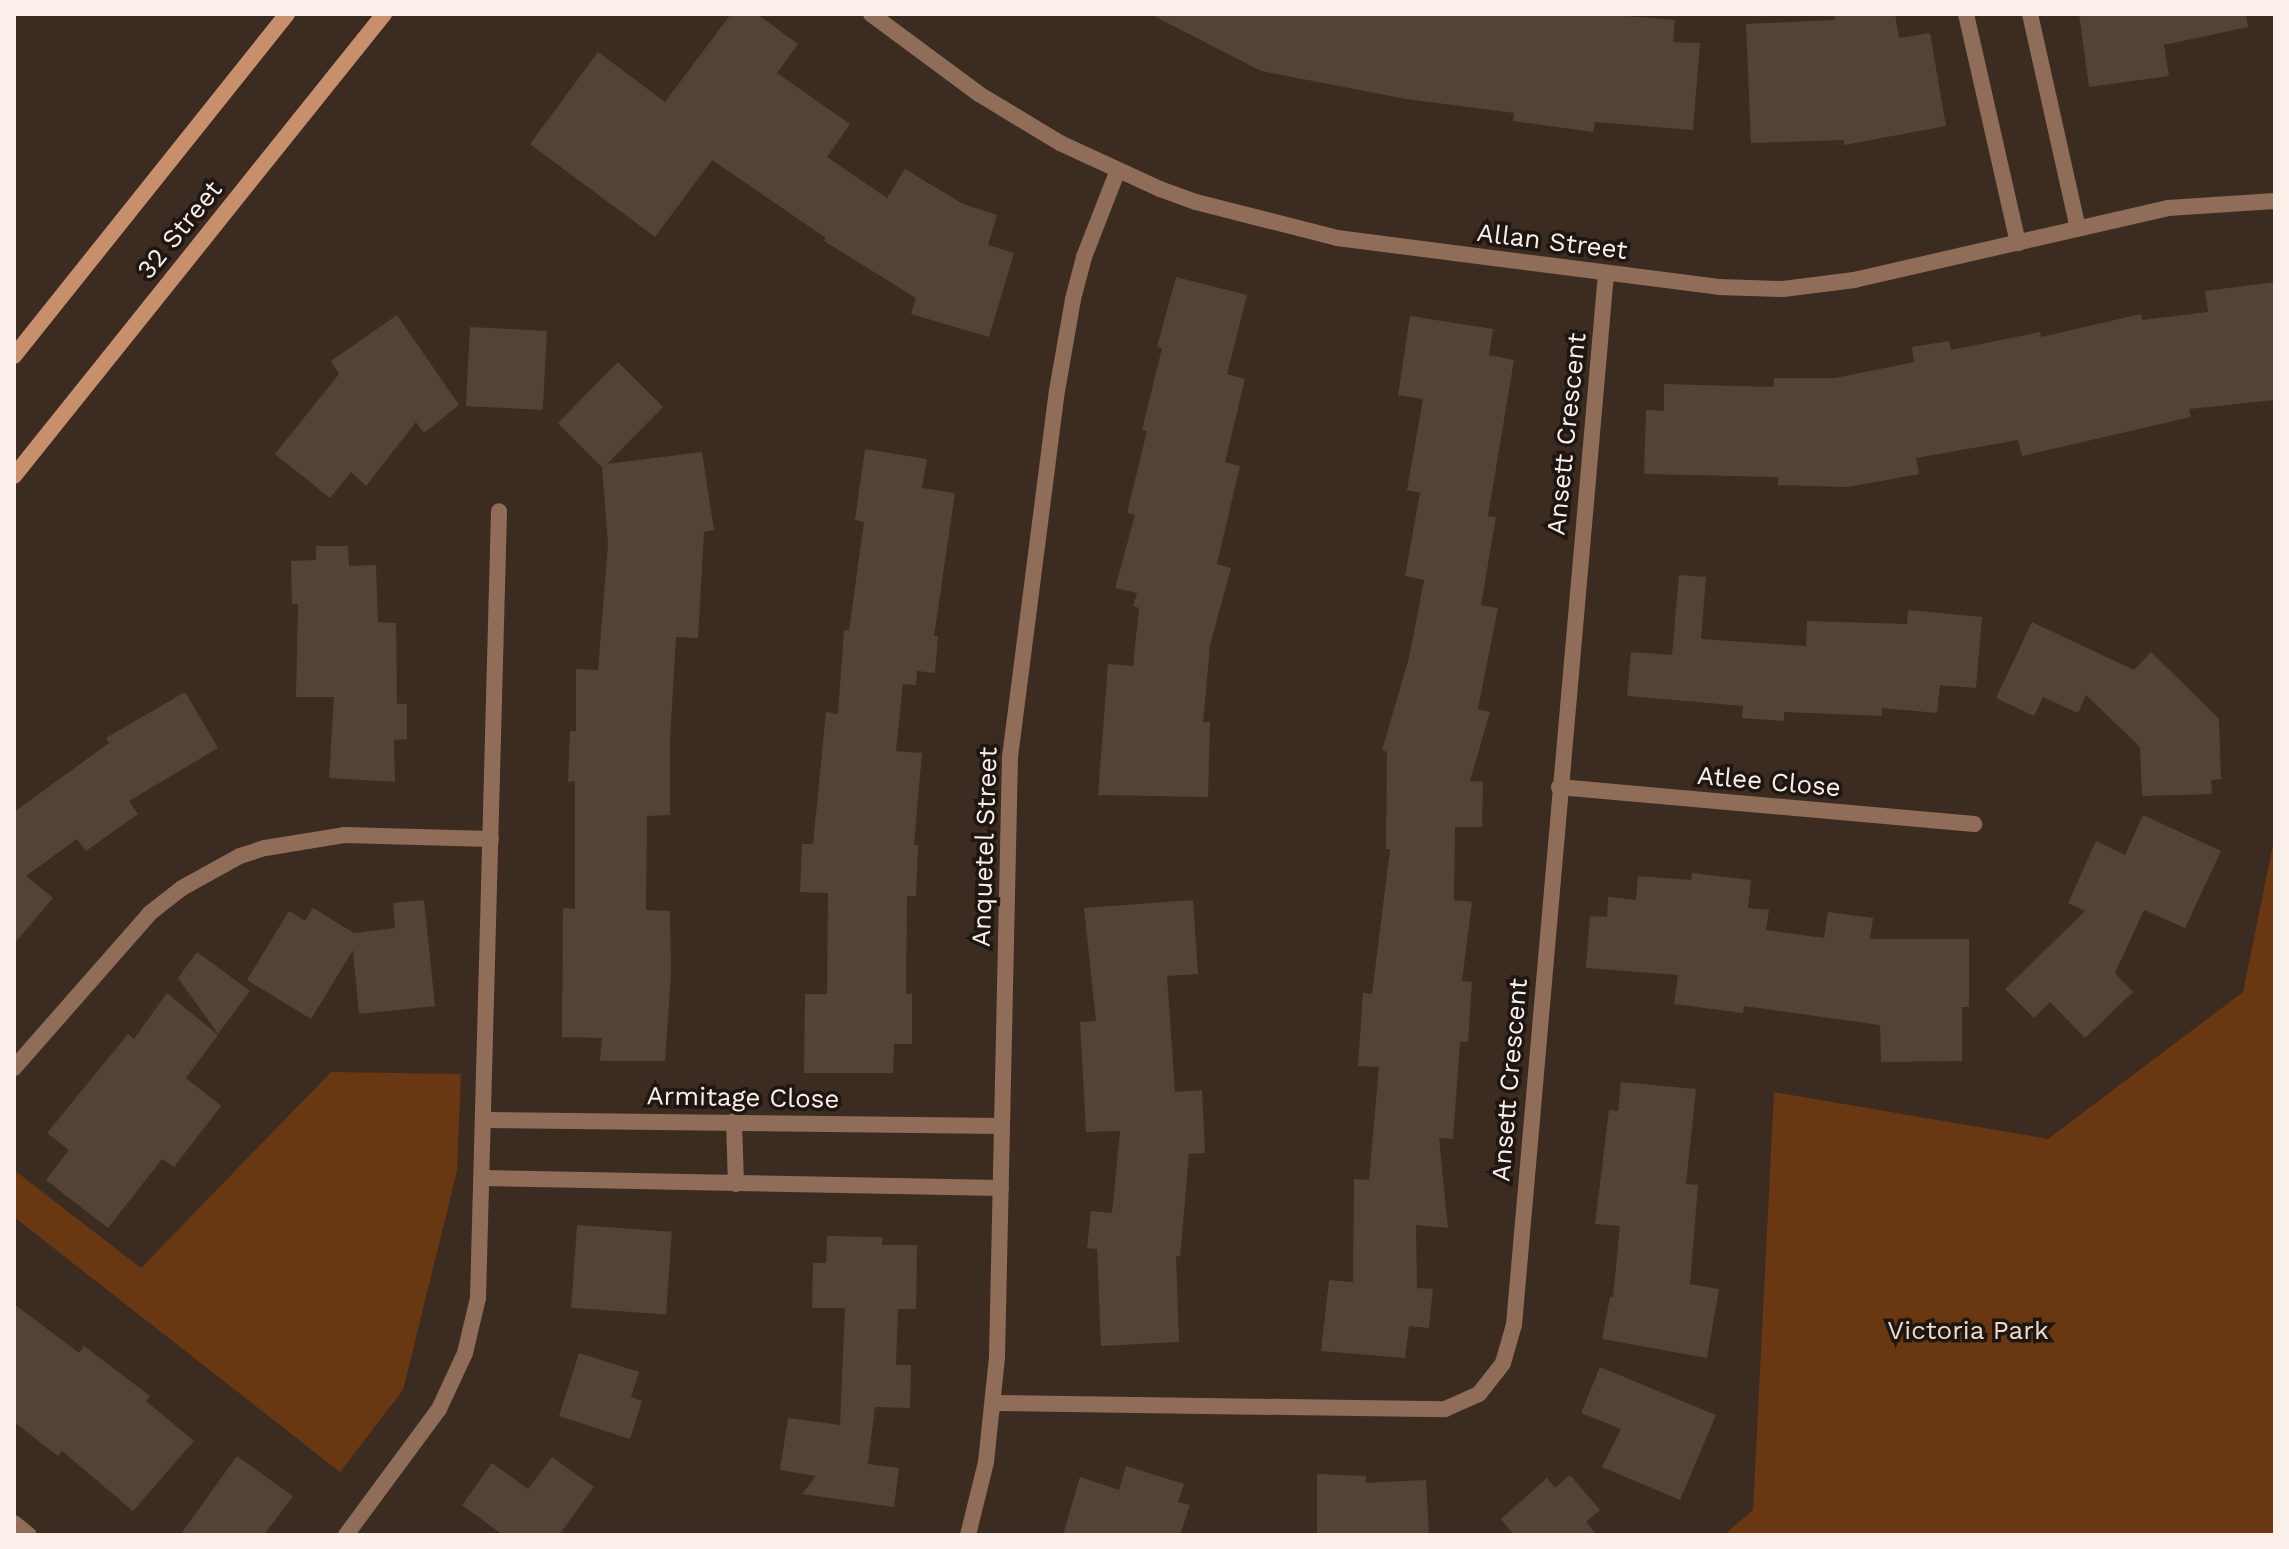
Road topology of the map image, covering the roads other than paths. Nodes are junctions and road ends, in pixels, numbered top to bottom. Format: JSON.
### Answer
{"nodes":[{"id":1,"x":287,"y":14,"type":"edge"},
{"id":2,"x":384,"y":14,"type":"edge"},
{"id":3,"x":871,"y":14,"type":"edge"},
{"id":4,"x":1966,"y":14,"type":"edge"},
{"id":5,"x":2030,"y":14,"type":"edge"},
{"id":6,"x":1118,"y":170,"type":"junction"},
{"id":7,"x":2275,"y":201,"type":"edge"},
{"id":8,"x":2078,"y":228,"type":"junction"},
{"id":9,"x":2018,"y":243,"type":"junction"},
{"id":10,"x":1606,"y":273,"type":"junction"},
{"id":11,"x":14,"y":356,"type":"edge"},
{"id":12,"x":14,"y":476,"type":"edge"},
{"id":13,"x":499,"y":511,"type":"dead end"},
{"id":14,"x":1559,"y":787,"type":"junction"},
{"id":15,"x":1974,"y":824,"type":"dead end"},
{"id":16,"x":491,"y":839,"type":"junction"},
{"id":17,"x":14,"y":1068,"type":"edge"},
{"id":18,"x":484,"y":1120,"type":"junction"},
{"id":19,"x":734,"y":1121,"type":"junction"},
{"id":20,"x":1001,"y":1126,"type":"junction"},
{"id":21,"x":484,"y":1178,"type":"junction"},
{"id":22,"x":736,"y":1184,"type":"junction"},
{"id":23,"x":1001,"y":1188,"type":"junction"},
{"id":24,"x":994,"y":1403,"type":"junction"},
{"id":25,"x":14,"y":1523,"type":"edge"},
{"id":26,"x":29,"y":1535,"type":"edge"},
{"id":27,"x":346,"y":1535,"type":"edge"},
{"id":28,"x":968,"y":1535,"type":"edge"}],
"edges":[{"from":1,"to":11,"type":"main road","name":"32 Street"},
{"from":2,"to":12,"type":"main road","name":"32 Street"},
{"from":3,"to":6,"type":"street","name":"Allan Street"},
{"from":4,"to":9,"type":"street"},
{"from":5,"to":8,"type":"street"},
{"from":6,"to":10,"type":"street","name":"Allan Street"},
{"from":6,"to":20,"type":"street","name":"Anquetel Street"},
{"from":7,"to":8,"type":"street","name":"Allan Street"},
{"from":8,"to":9,"type":"street","name":"Allan Street"},
{"from":9,"to":10,"type":"street","name":"Allan Street"},
{"from":10,"to":14,"type":"street","name":"Ansett Crescent"},
{"from":13,"to":16,"type":"street"},
{"from":14,"to":15,"type":"street","name":"Atlee Close"},
{"from":14,"to":24,"type":"street","name":"Ansett Crescent"},
{"from":16,"to":17,"type":"street"},
{"from":16,"to":18,"type":"street"},
{"from":18,"to":19,"type":"street","name":"Armitage Close"},
{"from":18,"to":21,"type":"street"},
{"from":19,"to":20,"type":"street","name":"Armitage Close"},
{"from":19,"to":22,"type":"street"},
{"from":20,"to":23,"type":"street","name":"Anquetel Street"},
{"from":21,"to":22,"type":"street"},
{"from":21,"to":27,"type":"street"},
{"from":22,"to":23,"type":"street"},
{"from":23,"to":24,"type":"street","name":"Anquetel Street"},
{"from":24,"to":28,"type":"street","name":"Anquetel Street"},
{"from":25,"to":26,"type":"street"}]}
